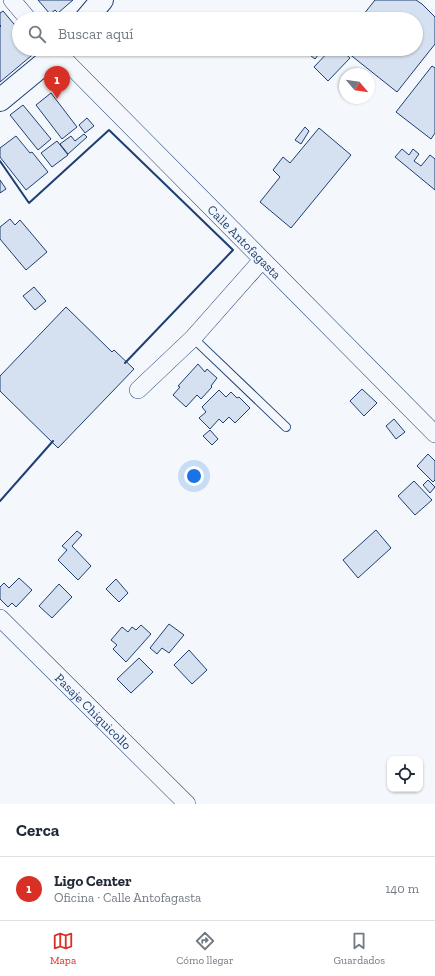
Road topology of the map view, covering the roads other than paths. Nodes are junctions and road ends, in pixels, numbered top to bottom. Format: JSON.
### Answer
{"nodes":[{"id":1,"x":12,"y":0,"type":"edge"},
{"id":2,"x":102,"y":0,"type":"edge"},
{"id":3,"x":22,"y":12,"type":"edge"},
{"id":4,"x":92,"y":12,"type":"edge"},
{"id":5,"x":50,"y":56,"type":"edge"},
{"id":6,"x":63,"y":56,"type":"edge"},
{"id":7,"x":0,"y":100,"type":"edge"},
{"id":8,"x":262,"y":260,"type":"junction"},
{"id":9,"x":193,"y":338,"type":"junction"},
{"id":10,"x":138,"y":390,"type":"dead end"},
{"id":11,"x":286,"y":427,"type":"dead end"},
{"id":12,"x":435,"y":434,"type":"edge"},
{"id":13,"x":0,"y":618,"type":"edge"},
{"id":14,"x":187,"y":804,"type":"edge"}],
"edges":[{"from":1,"to":3,"type":"street"},
{"from":2,"to":4,"type":"main road"},
{"from":5,"to":7,"type":"main road"},
{"from":6,"to":8,"type":"street","name":"Calle Antofagasta"},
{"from":8,"to":9,"type":"street"},
{"from":8,"to":12,"type":"street","name":"Calle Antofagasta"},
{"from":9,"to":10,"type":"street"},
{"from":9,"to":11,"type":"lane"},
{"from":13,"to":14,"type":"street","name":"Pasaje Chiquicollo"}]}
